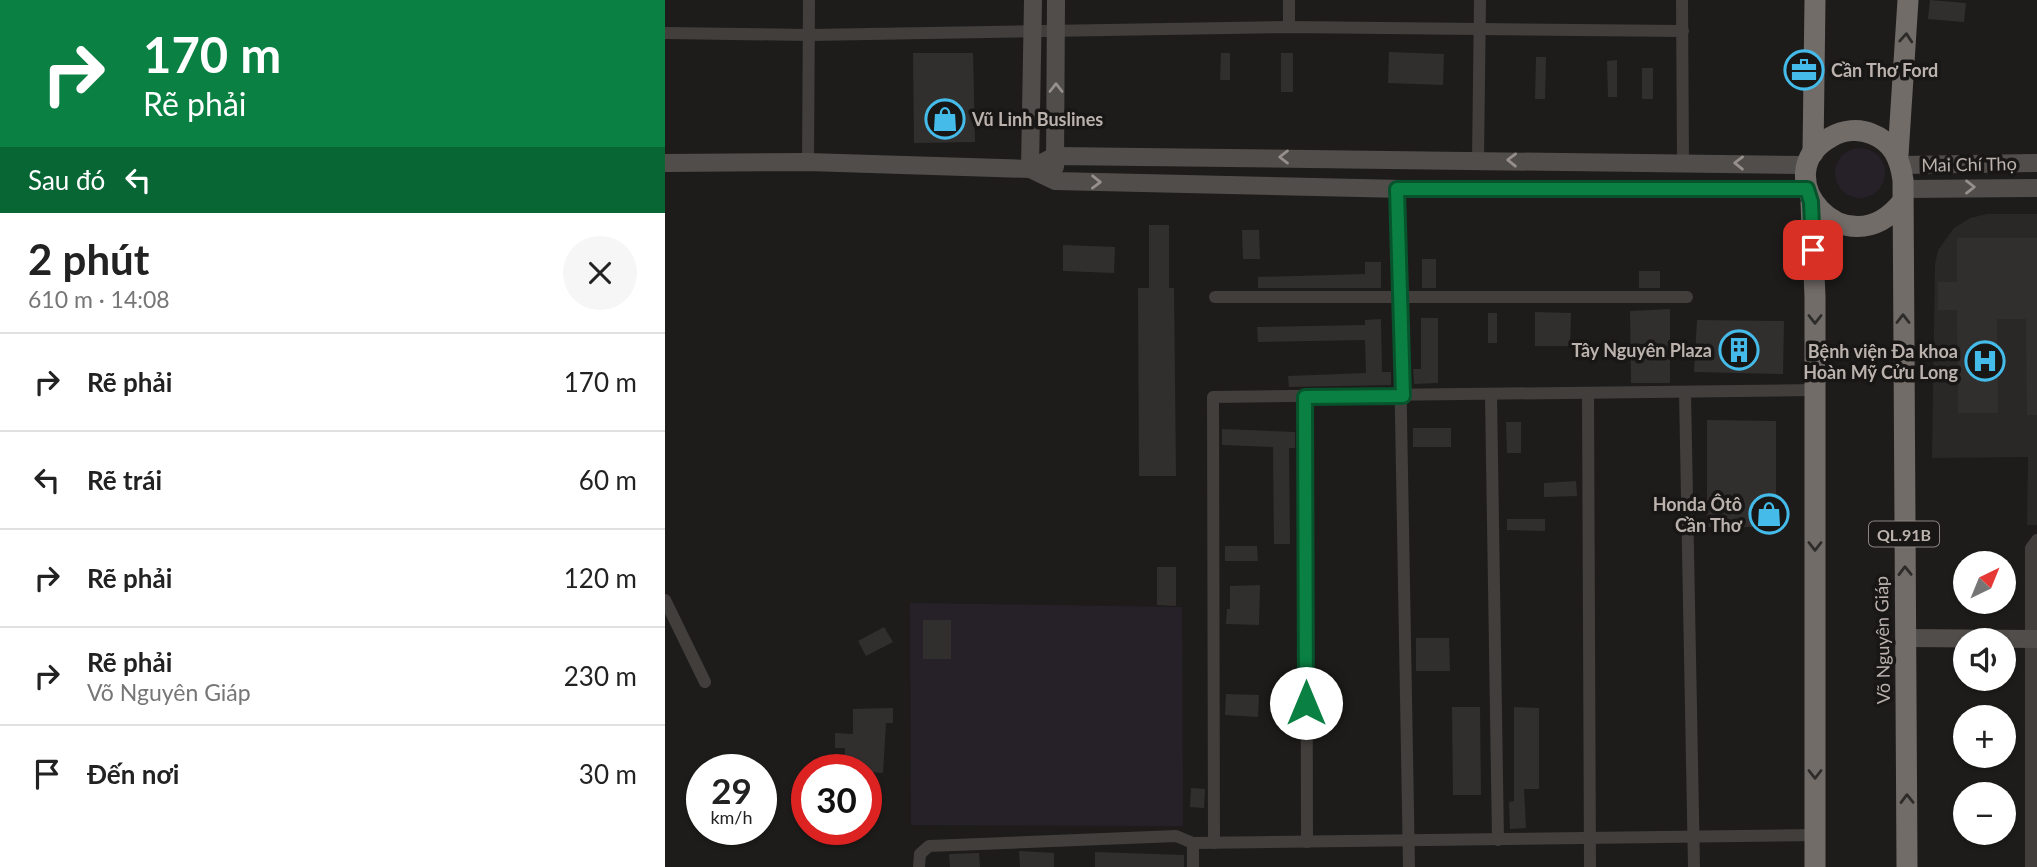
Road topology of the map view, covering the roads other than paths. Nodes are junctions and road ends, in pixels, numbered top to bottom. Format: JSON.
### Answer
{"nodes":[{"id":1,"x":809,"y":0,"type":"edge"},
{"id":2,"x":1033,"y":0,"type":"edge"},
{"id":3,"x":1056,"y":0,"type":"edge"},
{"id":4,"x":1289,"y":0,"type":"edge"},
{"id":5,"x":1480,"y":0,"type":"edge"},
{"id":6,"x":1682,"y":0,"type":"edge"},
{"id":7,"x":1815,"y":0,"type":"edge"},
{"id":8,"x":1908,"y":0,"type":"edge"},
{"id":9,"x":1289,"y":27,"type":"junction"},
{"id":10,"x":1480,"y":28,"type":"junction"},
{"id":11,"x":1033,"y":29,"type":"junction"},
{"id":12,"x":1056,"y":29,"type":"junction"},
{"id":13,"x":1683,"y":31,"type":"junction"},
{"id":14,"x":665,"y":33,"type":"edge"},
{"id":15,"x":809,"y":35,"type":"junction"},
{"id":16,"x":1055,"y":156,"type":"junction"},
{"id":17,"x":1478,"y":159,"type":"junction"},
{"id":18,"x":1810,"y":159,"type":"junction"},
{"id":19,"x":1899,"y":160,"type":"junction"},
{"id":20,"x":808,"y":162,"type":"junction"},
{"id":21,"x":1683,"y":162,"type":"junction"},
{"id":22,"x":665,"y":163,"type":"edge"},
{"id":23,"x":2037,"y":163,"type":"edge"},
{"id":24,"x":1030,"y":169,"type":"junction"},
{"id":25,"x":1055,"y":181,"type":"junction"},
{"id":26,"x":2037,"y":188,"type":"edge"},
{"id":27,"x":1397,"y":189,"type":"junction"},
{"id":28,"x":1809,"y":195,"type":"junction"},
{"id":29,"x":1902,"y":195,"type":"junction"},
{"id":30,"x":1215,"y":297,"type":"dead end"},
{"id":31,"x":1400,"y":297,"type":"junction"},
{"id":32,"x":1686,"y":297,"type":"dead end"},
{"id":33,"x":1815,"y":390,"type":"junction"},
{"id":34,"x":1685,"y":392,"type":"junction"},
{"id":35,"x":1588,"y":393,"type":"junction"},
{"id":36,"x":1492,"y":394,"type":"junction"},
{"id":37,"x":1403,"y":396,"type":"junction"},
{"id":38,"x":1305,"y":397,"type":"junction"},
{"id":39,"x":2037,"y":540,"type":"edge"},
{"id":40,"x":665,"y":600,"type":"edge"},
{"id":41,"x":1905,"y":638,"type":"junction"},
{"id":42,"x":2035,"y":639,"type":"edge"},
{"id":43,"x":705,"y":682,"type":"dead end"},
{"id":44,"x":2034,"y":757,"type":"edge"},
{"id":45,"x":1815,"y":835,"type":"junction"},
{"id":46,"x":1693,"y":837,"type":"junction"},
{"id":47,"x":1590,"y":838,"type":"junction"},
{"id":48,"x":1409,"y":840,"type":"junction"},
{"id":49,"x":1498,"y":840,"type":"junction"},
{"id":50,"x":1307,"y":842,"type":"junction"},
{"id":51,"x":1193,"y":844,"type":"junction"},
{"id":52,"x":1214,"y":844,"type":"junction"},
{"id":53,"x":919,"y":867,"type":"edge"},
{"id":54,"x":1192,"y":867,"type":"edge"},
{"id":55,"x":1409,"y":867,"type":"edge"},
{"id":56,"x":1590,"y":867,"type":"edge"},
{"id":57,"x":1694,"y":867,"type":"edge"},
{"id":58,"x":1815,"y":867,"type":"edge"},
{"id":59,"x":1907,"y":867,"type":"edge"},
{"id":60,"x":2031,"y":867,"type":"edge"}],
"edges":[{"from":1,"to":15,"type":"street"},
{"from":2,"to":11,"type":"street"},
{"from":3,"to":12,"type":"street"},
{"from":4,"to":9,"type":"street"},
{"from":5,"to":10,"type":"street"},
{"from":6,"to":13,"type":"street"},
{"from":7,"to":18,"type":"highway"},
{"from":19,"to":8,"type":"highway","number":"QL.91B","one_way":true},
{"from":9,"to":10,"type":"street"},
{"from":9,"to":12,"type":"street"},
{"from":10,"to":13,"type":"street"},
{"from":10,"to":17,"type":"street"},
{"from":11,"to":12,"type":"street"},
{"from":11,"to":15,"type":"street"},
{"from":11,"to":24,"type":"street"},
{"from":16,"to":12,"type":"street","one_way":true},
{"from":13,"to":21,"type":"street"},
{"from":14,"to":15,"type":"street"},
{"from":15,"to":20,"type":"street"},
{"from":17,"to":16,"type":"street","one_way":true},
{"from":16,"to":24,"type":"street"},
{"from":16,"to":25,"type":"street"},
{"from":21,"to":17,"type":"street","one_way":true},
{"from":18,"to":19,"type":"highway"},
{"from":18,"to":21,"type":"street","one_way":true},
{"from":18,"to":28,"type":"highway"},
{"from":19,"to":23,"type":"street","name":"Mai Chí Thọ"},
{"from":19,"to":29,"type":"highway","number":"QL.91B"},
{"from":20,"to":22,"type":"street"},
{"from":20,"to":24,"type":"street"},
{"from":24,"to":25,"type":"street"},
{"from":25,"to":27,"type":"street","one_way":true},
{"from":29,"to":26,"type":"street","name":"Mai Chí Thọ","one_way":true},
{"from":27,"to":28,"type":"street"},
{"from":27,"to":31,"type":"street"},
{"from":28,"to":29,"type":"highway"},
{"from":28,"to":33,"type":"highway","one_way":true},
{"from":41,"to":29,"type":"highway","name":"Võ Nguyên Giáp","number":"QL.91B","one_way":true},
{"from":30,"to":31,"type":"street"},
{"from":31,"to":32,"type":"street"},
{"from":31,"to":37,"type":"street"},
{"from":33,"to":34,"type":"street"},
{"from":33,"to":45,"type":"highway","one_way":true},
{"from":34,"to":35,"type":"street"},
{"from":34,"to":46,"type":"street"},
{"from":35,"to":36,"type":"street"},
{"from":35,"to":47,"type":"street"},
{"from":36,"to":37,"type":"street"},
{"from":36,"to":49,"type":"street"},
{"from":37,"to":38,"type":"street"},
{"from":37,"to":48,"type":"street"},
{"from":38,"to":50,"type":"street"},
{"from":38,"to":52,"type":"street"},
{"from":39,"to":42,"type":"street"},
{"from":40,"to":43,"type":"street"},
{"from":41,"to":42,"type":"street"},
{"from":59,"to":41,"type":"highway","name":"Võ Nguyên Giáp","number":"QL.91B","one_way":true},
{"from":42,"to":44,"type":"street"},
{"from":44,"to":60,"type":"street"},
{"from":45,"to":46,"type":"street"},
{"from":45,"to":58,"type":"highway"},
{"from":46,"to":47,"type":"street"},
{"from":46,"to":57,"type":"street"},
{"from":47,"to":49,"type":"street"},
{"from":47,"to":56,"type":"street"},
{"from":48,"to":49,"type":"street"},
{"from":48,"to":50,"type":"street"},
{"from":48,"to":55,"type":"street"},
{"from":50,"to":52,"type":"street"},
{"from":51,"to":52,"type":"street"},
{"from":51,"to":53,"type":"street"},
{"from":51,"to":54,"type":"street"}]}
